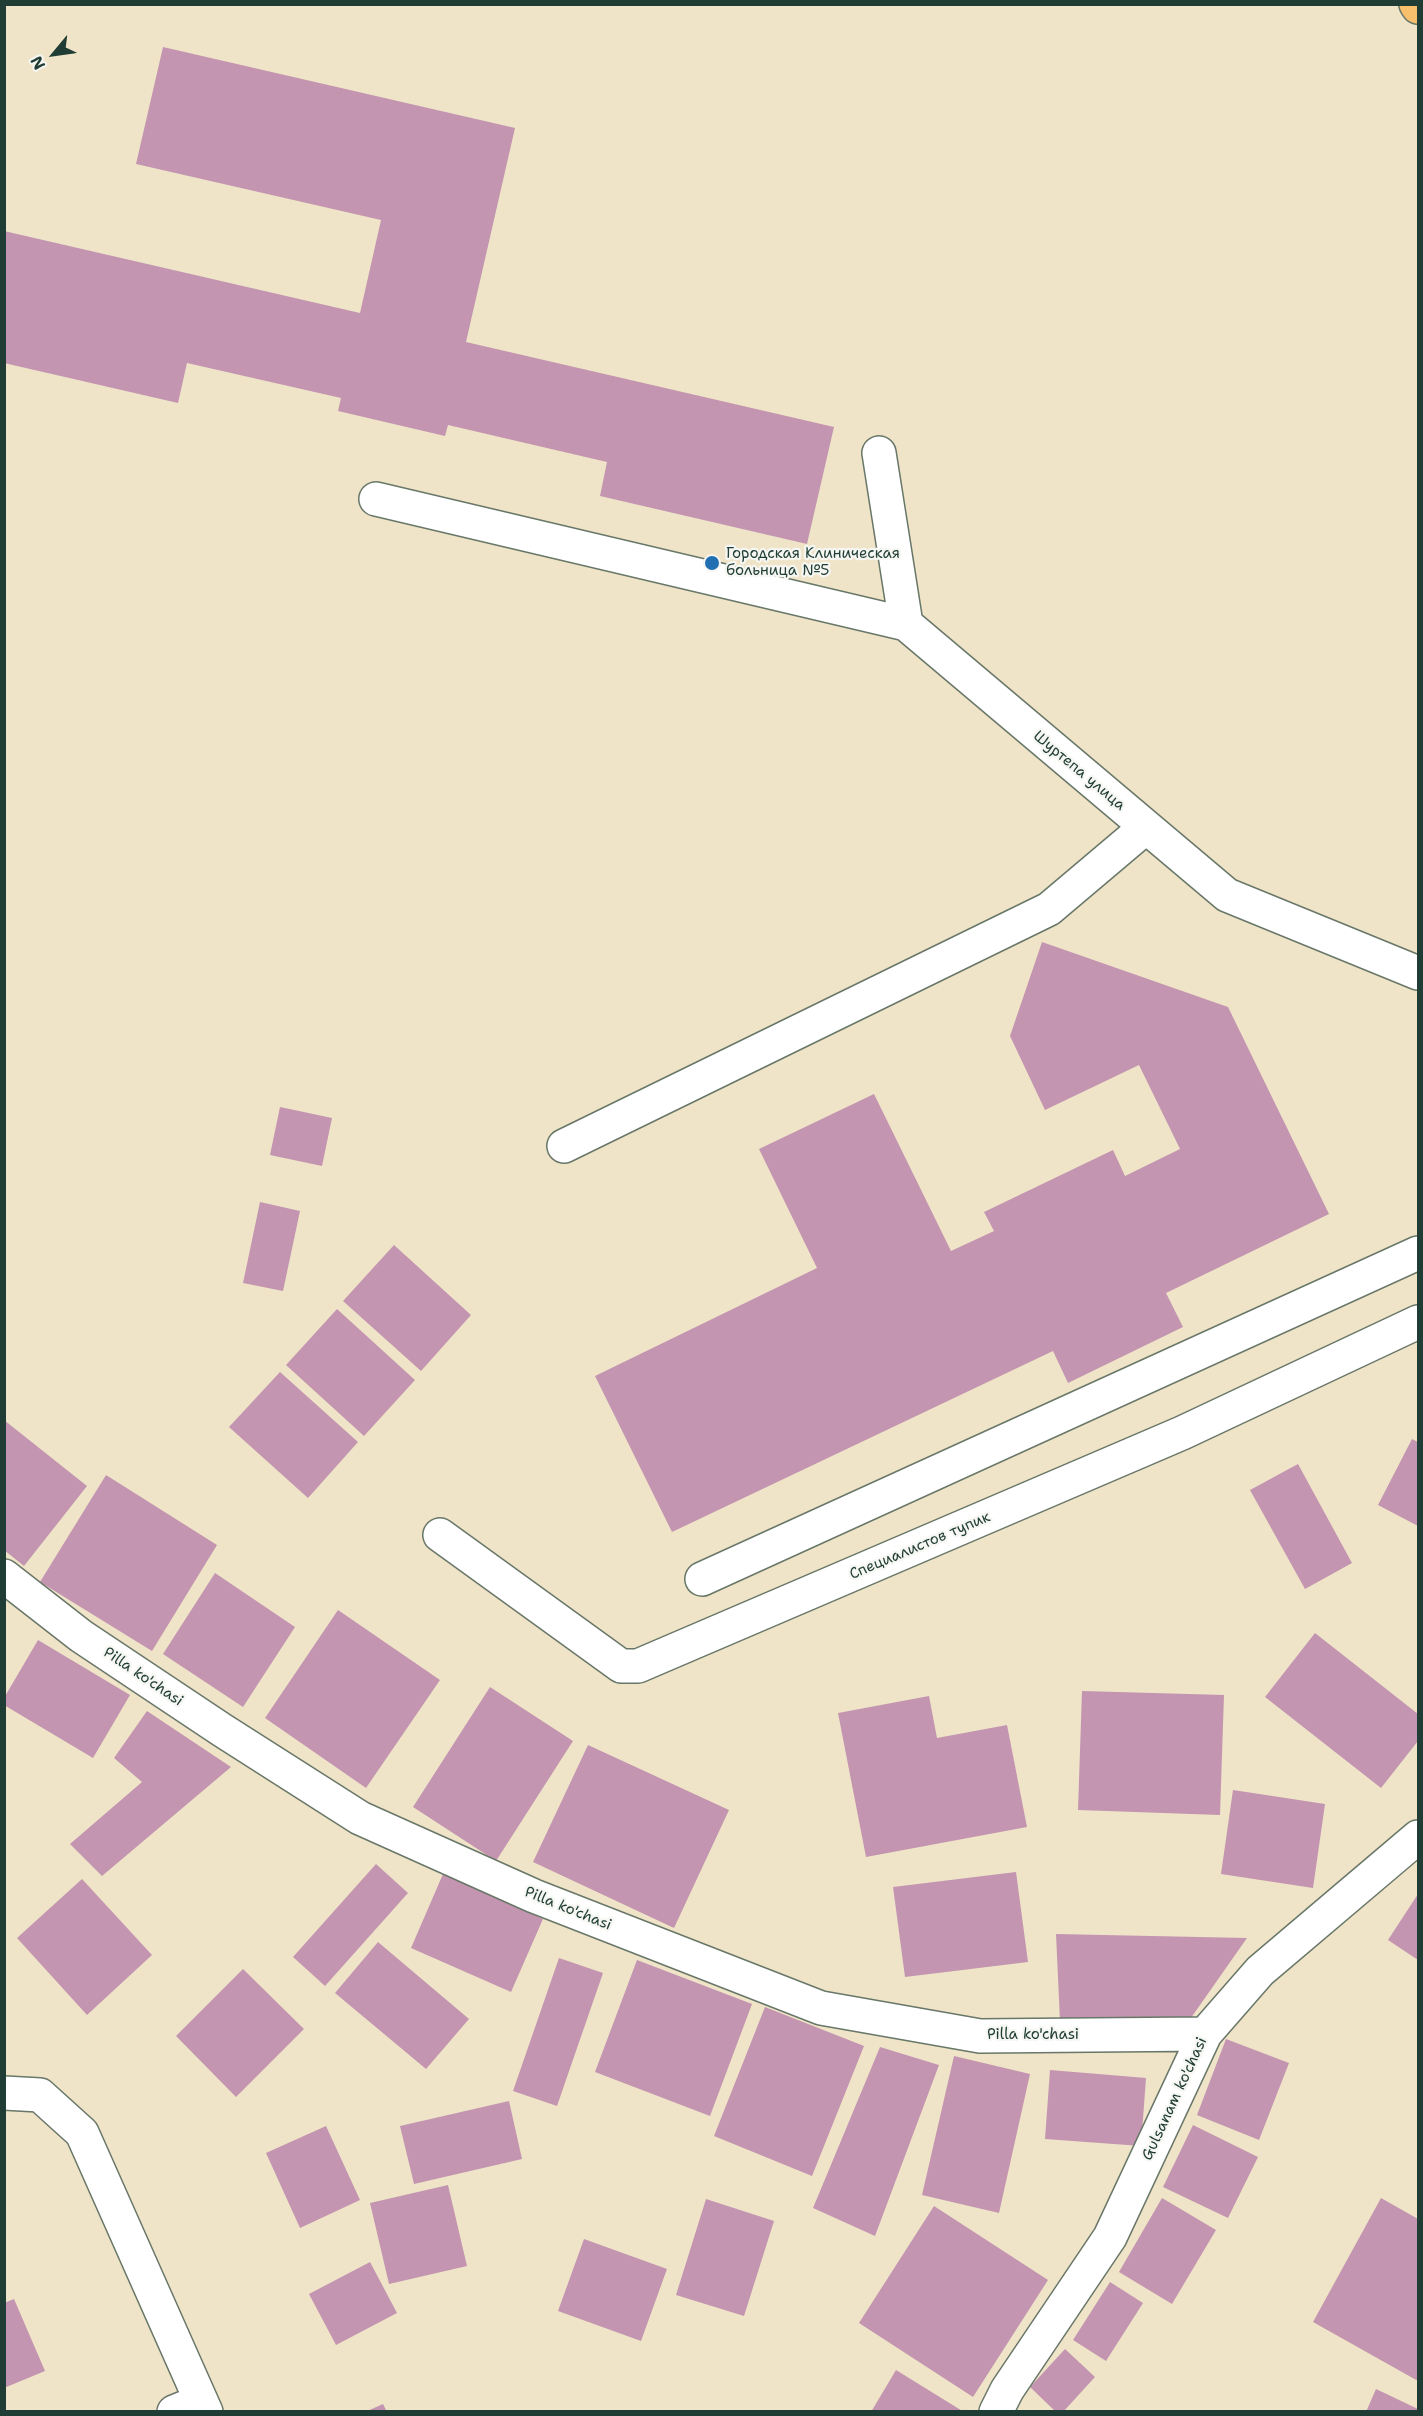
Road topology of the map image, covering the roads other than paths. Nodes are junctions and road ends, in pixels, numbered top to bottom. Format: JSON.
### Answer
{"nodes":[{"id":1,"x":879,"y":453,"type":"dead end"},
{"id":2,"x":376,"y":499,"type":"dead end"},
{"id":3,"x":906,"y":624,"type":"junction"},
{"id":4,"x":1146,"y":827,"type":"junction"},
{"id":5,"x":1419,"y":973,"type":"edge"},
{"id":6,"x":564,"y":1146,"type":"dead end"},
{"id":7,"x":1419,"y":1253,"type":"edge"},
{"id":8,"x":1419,"y":1322,"type":"edge"},
{"id":9,"x":440,"y":1535,"type":"dead end"},
{"id":10,"x":4,"y":1576,"type":"edge"},
{"id":11,"x":702,"y":1580,"type":"dead end"},
{"id":12,"x":1419,"y":1837,"type":"edge"},
{"id":13,"x":1205,"y":2034,"type":"junction"},
{"id":14,"x":4,"y":2093,"type":"edge"},
{"id":15,"x":1006,"y":2404,"type":"edge"},
{"id":16,"x":194,"y":2408,"type":"edge"}],
"edges":[{"from":1,"to":3,"type":"street"},
{"from":2,"to":3,"type":"street"},
{"from":3,"to":4,"type":"street","name":"Шуртепа улица"},
{"from":4,"to":5,"type":"street","name":"Шуртепа улица"},
{"from":4,"to":6,"type":"street"},
{"from":7,"to":11,"type":"street"},
{"from":8,"to":9,"type":"street","name":"Специалистов тупик"},
{"from":10,"to":13,"type":"street","name":"Pilla ko'chasi"},
{"from":12,"to":13,"type":"street","name":"Gulsanam ko'chasi"},
{"from":13,"to":15,"type":"street","name":"Gulsanam ko'chasi"},
{"from":14,"to":16,"type":"street"}]}
